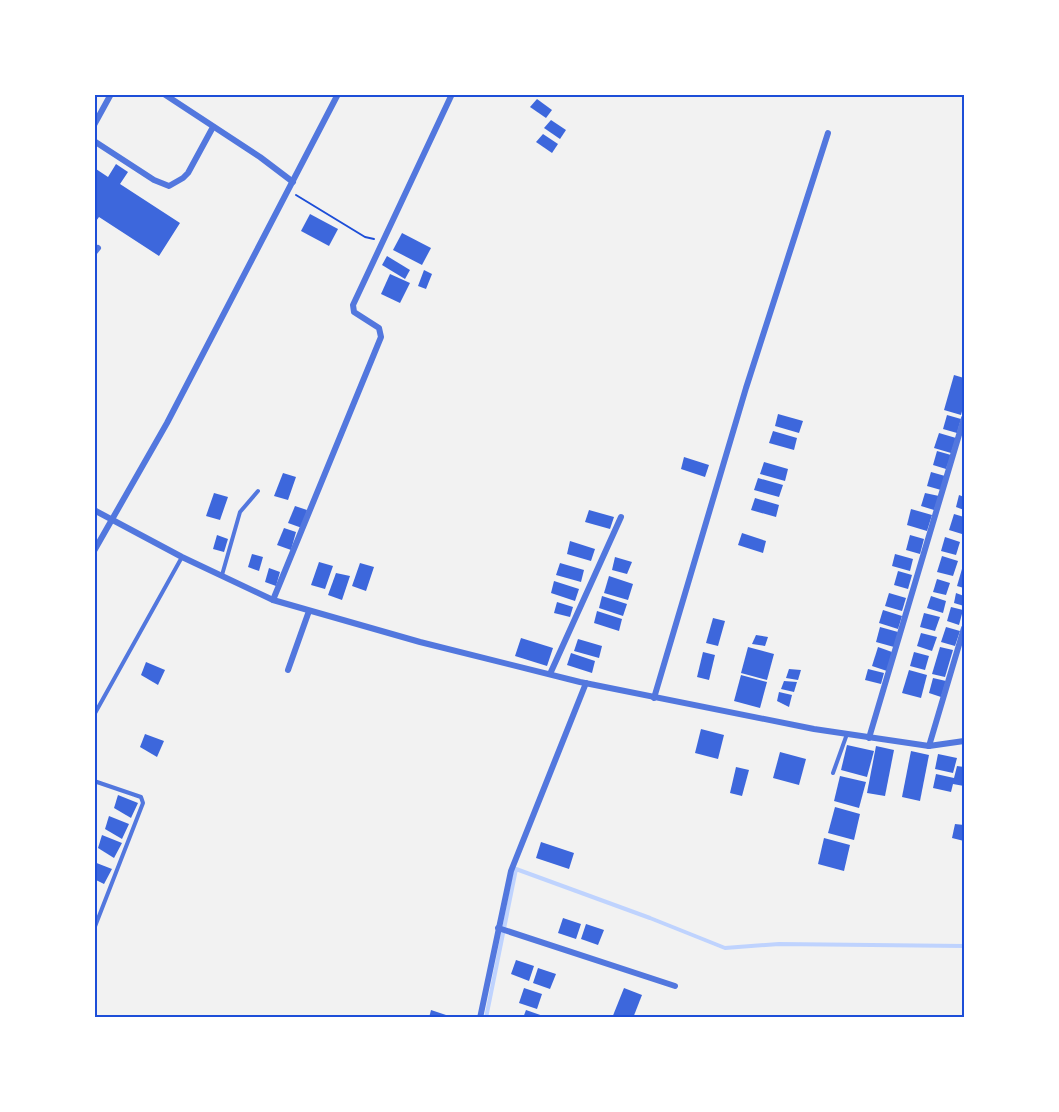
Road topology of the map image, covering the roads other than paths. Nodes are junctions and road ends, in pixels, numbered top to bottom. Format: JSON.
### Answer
{"nodes":[{"id":1,"x":111,"y":94,"type":"edge"},
{"id":2,"x":164,"y":94,"type":"edge"},
{"id":3,"x":338,"y":94,"type":"edge"},
{"id":4,"x":452,"y":94,"type":"edge"},
{"id":5,"x":94,"y":126,"type":"edge"},
{"id":6,"x":213,"y":127,"type":"junction"},
{"id":7,"x":828,"y":134,"type":"dead end"},
{"id":8,"x":94,"y":141,"type":"edge"},
{"id":9,"x":293,"y":182,"type":"junction"},
{"id":10,"x":964,"y":418,"type":"edge"},
{"id":11,"x":258,"y":490,"type":"dead end"},
{"id":12,"x":94,"y":510,"type":"edge"},
{"id":13,"x":621,"y":517,"type":"dead end"},
{"id":14,"x":114,"y":520,"type":"junction"},
{"id":15,"x":94,"y":551,"type":"edge"},
{"id":16,"x":182,"y":557,"type":"junction"},
{"id":17,"x":222,"y":576,"type":"junction"},
{"id":18,"x":273,"y":600,"type":"junction"},
{"id":19,"x":309,"y":611,"type":"junction"},
{"id":20,"x":964,"y":628,"type":"edge"},
{"id":21,"x":288,"y":670,"type":"dead end"},
{"id":22,"x":550,"y":674,"type":"junction"},
{"id":23,"x":586,"y":683,"type":"junction"},
{"id":24,"x":654,"y":698,"type":"junction"},
{"id":25,"x":94,"y":715,"type":"edge"},
{"id":26,"x":847,"y":734,"type":"junction"},
{"id":27,"x":870,"y":738,"type":"junction"},
{"id":28,"x":964,"y":741,"type":"edge"},
{"id":29,"x":929,"y":746,"type":"junction"},
{"id":30,"x":833,"y":773,"type":"dead end"},
{"id":31,"x":94,"y":781,"type":"edge"},
{"id":32,"x":498,"y":928,"type":"junction"},
{"id":33,"x":94,"y":929,"type":"edge"},
{"id":34,"x":675,"y":986,"type":"dead end"},
{"id":35,"x":480,"y":1017,"type":"edge"}],
"edges":[{"from":1,"to":5,"type":"street"},
{"from":2,"to":6,"type":"street"},
{"from":3,"to":9,"type":"street"},
{"from":4,"to":18,"type":"street"},
{"from":6,"to":8,"type":"street"},
{"from":6,"to":9,"type":"street"},
{"from":7,"to":24,"type":"street"},
{"from":9,"to":14,"type":"street"},
{"from":10,"to":27,"type":"street"},
{"from":11,"to":17,"type":"lane"},
{"from":12,"to":14,"type":"street"},
{"from":13,"to":22,"type":"street"},
{"from":14,"to":15,"type":"street"},
{"from":14,"to":16,"type":"street"},
{"from":16,"to":17,"type":"street"},
{"from":16,"to":25,"type":"lane"},
{"from":17,"to":18,"type":"street"},
{"from":18,"to":19,"type":"street"},
{"from":19,"to":21,"type":"street"},
{"from":19,"to":22,"type":"street"},
{"from":20,"to":29,"type":"street"},
{"from":22,"to":23,"type":"street"},
{"from":23,"to":24,"type":"street"},
{"from":23,"to":32,"type":"street"},
{"from":24,"to":26,"type":"street"},
{"from":26,"to":27,"type":"street"},
{"from":26,"to":30,"type":"lane"},
{"from":27,"to":29,"type":"street"},
{"from":28,"to":29,"type":"street"},
{"from":31,"to":33,"type":"lane"},
{"from":32,"to":34,"type":"street"},
{"from":32,"to":35,"type":"street"}]}
